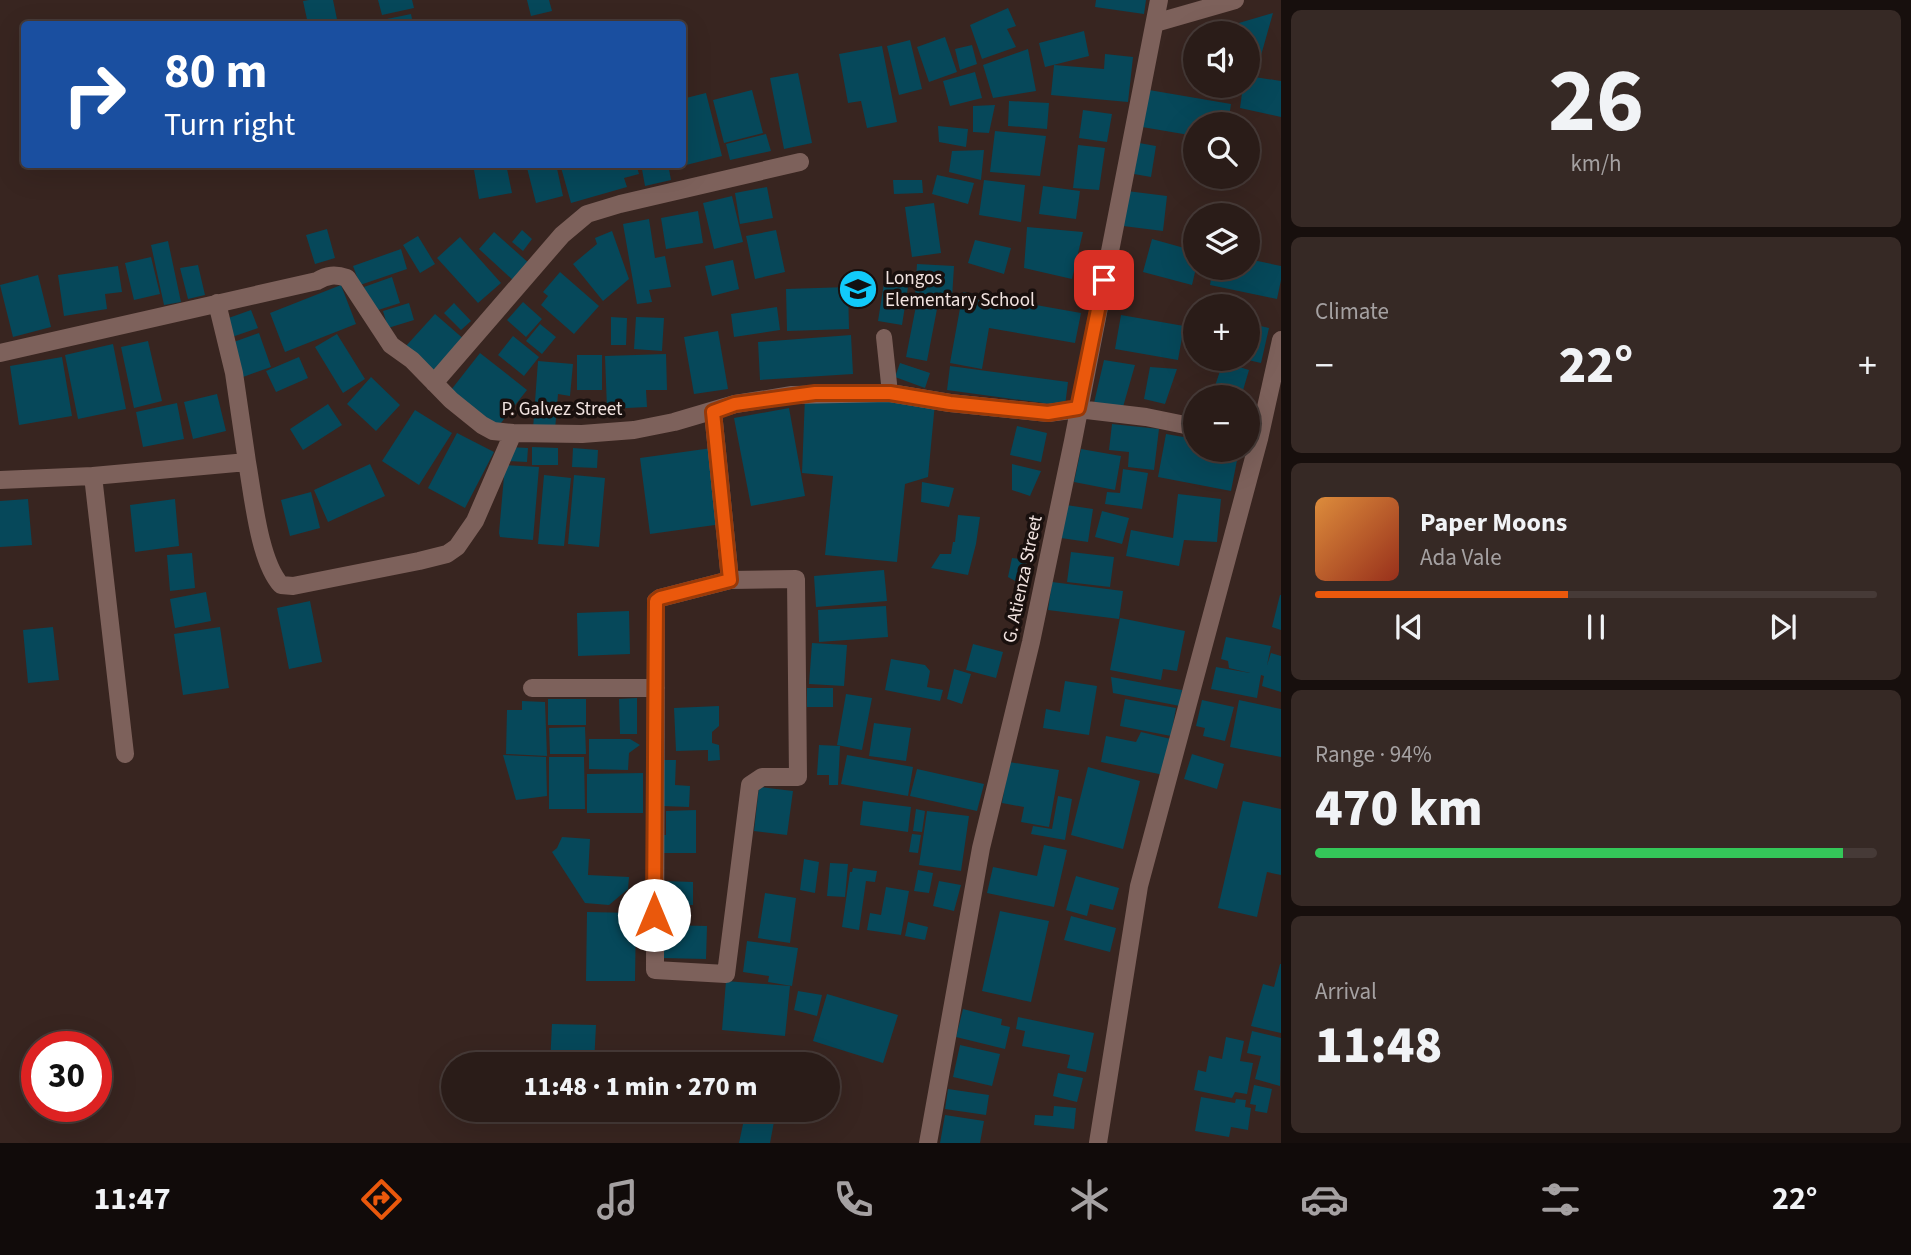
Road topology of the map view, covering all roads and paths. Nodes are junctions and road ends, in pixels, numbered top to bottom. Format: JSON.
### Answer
{"nodes":[{"id":1,"x":1159,"y":0,"type":"edge"},
{"id":2,"x":1235,"y":0,"type":"edge"},
{"id":3,"x":1155,"y":23,"type":"junction"},
{"id":4,"x":800,"y":162,"type":"dead end"},
{"id":5,"x":217,"y":303,"type":"junction"},
{"id":6,"x":884,"y":337,"type":"dead end"},
{"id":7,"x":1281,"y":340,"type":"edge"},
{"id":8,"x":0,"y":353,"type":"edge"},
{"id":9,"x":434,"y":383,"type":"junction"},
{"id":10,"x":890,"y":393,"type":"junction"},
{"id":11,"x":1078,"y":408,"type":"junction"},
{"id":12,"x":713,"y":412,"type":"junction"},
{"id":13,"x":1260,"y":414,"type":"edge"},
{"id":14,"x":1183,"y":425,"type":"edge"},
{"id":15,"x":513,"y":433,"type":"junction"},
{"id":16,"x":247,"y":462,"type":"junction"},
{"id":17,"x":1247,"y":462,"type":"edge"},
{"id":18,"x":93,"y":476,"type":"junction"},
{"id":19,"x":0,"y":480,"type":"edge"},
{"id":20,"x":730,"y":580,"type":"junction"},
{"id":21,"x":532,"y":688,"type":"dead end"},
{"id":22,"x":656,"y":688,"type":"junction"},
{"id":23,"x":125,"y":754,"type":"dead end"},
{"id":24,"x":928,"y":1143,"type":"edge"},
{"id":25,"x":1098,"y":1143,"type":"edge"}],
"edges":[{"from":1,"to":3,"type":"street","name":"G. Atienza Street"},
{"from":2,"to":3,"type":"street"},
{"from":3,"to":11,"type":"street","name":"G. Atienza Street"},
{"from":4,"to":9,"type":"street"},
{"from":5,"to":8,"type":"street","name":"P. Galvez Street"},
{"from":5,"to":9,"type":"street","name":"P. Galvez Street"},
{"from":5,"to":16,"type":"street"},
{"from":6,"to":10,"type":"lane"},
{"from":7,"to":13,"type":"street"},
{"from":9,"to":15,"type":"street","name":"P. Galvez Street"},
{"from":10,"to":11,"type":"street","name":"P. Galvez Street"},
{"from":10,"to":12,"type":"street","name":"P. Galvez Street"},
{"from":11,"to":14,"type":"street","name":"P. Galvez Street"},
{"from":11,"to":24,"type":"street","name":"G. Atienza Street"},
{"from":12,"to":15,"type":"street","name":"P. Galvez Street"},
{"from":12,"to":20,"type":"street"},
{"from":15,"to":16,"type":"street"},
{"from":16,"to":18,"type":"street"},
{"from":17,"to":25,"type":"street"},
{"from":18,"to":19,"type":"street"},
{"from":18,"to":23,"type":"street"},
{"from":20,"to":22,"type":"street"},
{"from":20,"to":22,"type":"street"},
{"from":21,"to":22,"type":"street"}]}
